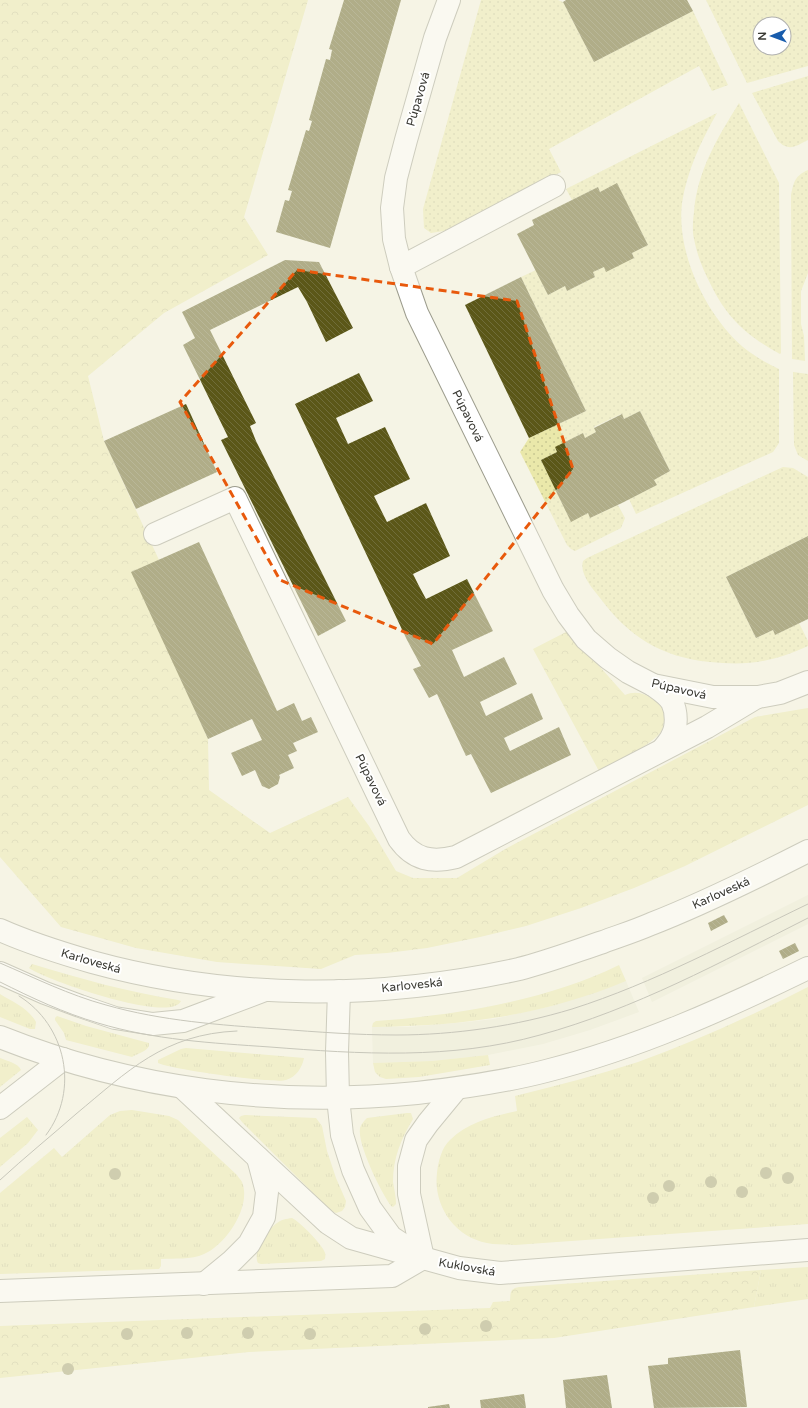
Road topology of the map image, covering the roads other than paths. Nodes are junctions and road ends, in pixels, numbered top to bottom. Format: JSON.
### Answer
{"nodes":[{"id":1,"x":450,"y":0,"type":"edge"},
{"id":2,"x":554,"y":186,"type":"dead end"},
{"id":3,"x":401,"y":267,"type":"junction"},
{"id":4,"x":155,"y":534,"type":"dead end"},
{"id":5,"x":808,"y":682,"type":"edge"},
{"id":6,"x":653,"y":685,"type":"junction"},
{"id":7,"x":758,"y":697,"type":"junction"},
{"id":8,"x":663,"y":749,"type":"junction"},
{"id":9,"x":808,"y":851,"type":"edge"},
{"id":10,"x":0,"y":930,"type":"edge"},
{"id":11,"x":808,"y":968,"type":"edge"},
{"id":12,"x":0,"y":973,"type":"edge"},
{"id":13,"x":265,"y":990,"type":"junction"},
{"id":14,"x":339,"y":991,"type":"junction"},
{"id":15,"x":0,"y":1038,"type":"edge"},
{"id":16,"x":64,"y":1059,"type":"junction"},
{"id":17,"x":183,"y":1088,"type":"junction"},
{"id":18,"x":456,"y":1089,"type":"junction"},
{"id":19,"x":338,"y":1098,"type":"junction"},
{"id":20,"x":0,"y":1108,"type":"edge"},
{"id":21,"x":258,"y":1158,"type":"junction"},
{"id":22,"x":808,"y":1250,"type":"edge"},
{"id":23,"x":423,"y":1258,"type":"junction"},
{"id":24,"x":204,"y":1284,"type":"junction"},
{"id":25,"x":0,"y":1291,"type":"edge"}],
"edges":[{"from":1,"to":3,"type":"street","name":"Púpavová"},
{"from":2,"to":3,"type":"street"},
{"from":3,"to":6,"type":"street","name":"Púpavová"},
{"from":4,"to":8,"type":"street","name":"Púpavová"},
{"from":5,"to":7,"type":"street","name":"Púpavová"},
{"from":6,"to":7,"type":"street","name":"Púpavová"},
{"from":6,"to":8,"type":"street"},
{"from":7,"to":8,"type":"street","name":"Púpavová"},
{"from":9,"to":14,"type":"street","name":"Karloveská"},
{"from":10,"to":13,"type":"street","name":"Karloveská"},
{"from":11,"to":18,"type":"street"},
{"from":12,"to":13,"type":"street"},
{"from":13,"to":14,"type":"street","name":"Karloveská"},
{"from":14,"to":19,"type":"street","name":"Kuklovská"},
{"from":15,"to":16,"type":"street"},
{"from":16,"to":17,"type":"street"},
{"from":16,"to":20,"type":"street"},
{"from":17,"to":19,"type":"street"},
{"from":17,"to":21,"type":"street"},
{"from":18,"to":19,"type":"street"},
{"from":18,"to":23,"type":"street"},
{"from":19,"to":23,"type":"street","name":"Kuklovská"},
{"from":21,"to":23,"type":"street"},
{"from":21,"to":24,"type":"street"},
{"from":22,"to":23,"type":"street","name":"Kuklovská"},
{"from":23,"to":24,"type":"street"},
{"from":24,"to":25,"type":"street"}]}
